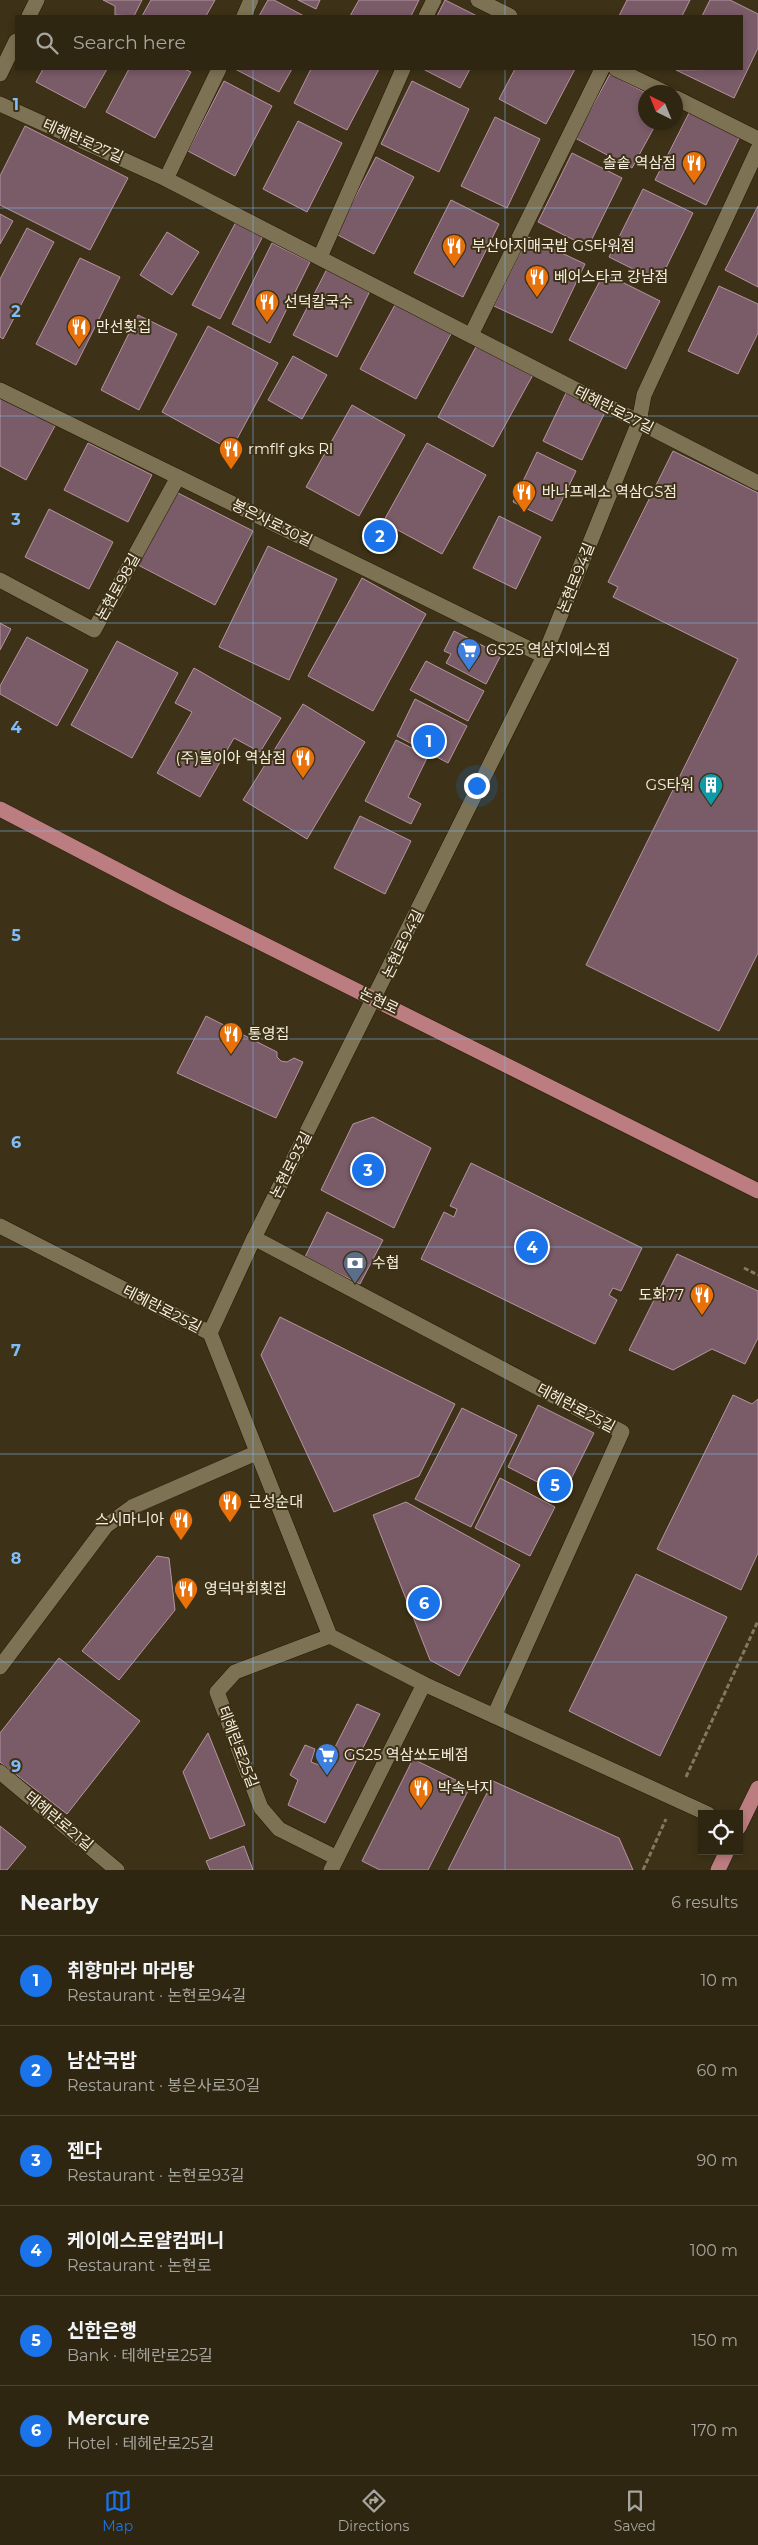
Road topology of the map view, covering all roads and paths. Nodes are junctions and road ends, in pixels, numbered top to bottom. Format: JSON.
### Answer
{"nodes":[{"id":1,"x":37,"y":0,"type":"edge"},
{"id":2,"x":251,"y":0,"type":"edge"},
{"id":3,"x":434,"y":0,"type":"edge"},
{"id":4,"x":478,"y":0,"type":"edge"},
{"id":5,"x":30,"y":15,"type":"edge"},
{"id":6,"x":244,"y":15,"type":"edge"},
{"id":7,"x":426,"y":15,"type":"edge"},
{"id":8,"x":508,"y":15,"type":"edge"},
{"id":9,"x":15,"y":43,"type":"edge"},
{"id":10,"x":218,"y":70,"type":"edge"},
{"id":11,"x":403,"y":70,"type":"edge"},
{"id":12,"x":602,"y":70,"type":"edge"},
{"id":13,"x":618,"y":70,"type":"edge"},
{"id":14,"x":0,"y":74,"type":"edge"},
{"id":15,"x":649,"y":85,"type":"edge"},
{"id":16,"x":683,"y":102,"type":"edge"},
{"id":17,"x":0,"y":104,"type":"edge"},
{"id":18,"x":758,"y":139,"type":"edge"},
{"id":19,"x":758,"y":150,"type":"edge"},
{"id":20,"x":166,"y":178,"type":"junction"},
{"id":21,"x":320,"y":257,"type":"junction"},
{"id":22,"x":471,"y":335,"type":"junction"},
{"id":23,"x":0,"y":390,"type":"edge"},
{"id":24,"x":639,"y":422,"type":"junction"},
{"id":25,"x":178,"y":477,"type":"junction"},
{"id":26,"x":758,"y":483,"type":"edge"},
{"id":27,"x":0,"y":580,"type":"edge"},
{"id":28,"x":544,"y":656,"type":"junction"},
{"id":29,"x":0,"y":809,"type":"edge"},
{"id":30,"x":376,"y":999,"type":"junction"},
{"id":31,"x":758,"y":1190,"type":"edge"},
{"id":32,"x":0,"y":1226,"type":"edge"},
{"id":33,"x":254,"y":1238,"type":"junction"},
{"id":34,"x":744,"y":1268,"type":"dead end"},
{"id":35,"x":758,"y":1275,"type":"edge"},
{"id":36,"x":210,"y":1333,"type":"junction"},
{"id":37,"x":256,"y":1453,"type":"junction"},
{"id":38,"x":758,"y":1621,"type":"edge"},
{"id":39,"x":330,"y":1636,"type":"junction"},
{"id":40,"x":0,"y":1667,"type":"edge"},
{"id":41,"x":424,"y":1684,"type":"junction"},
{"id":42,"x":494,"y":1716,"type":"junction"},
{"id":43,"x":0,"y":1772,"type":"edge"},
{"id":44,"x":758,"y":1788,"type":"edge"},
{"id":45,"x":676,"y":1798,"type":"junction"},
{"id":46,"x":700,"y":1810,"type":"edge"},
{"id":47,"x":743,"y":1819,"type":"edge"},
{"id":48,"x":726,"y":1855,"type":"edge"},
{"id":49,"x":334,"y":1864,"type":"edge"},
{"id":50,"x":117,"y":1870,"type":"edge"},
{"id":51,"x":643,"y":1870,"type":"edge"},
{"id":52,"x":718,"y":1870,"type":"edge"}],
"edges":[{"from":1,"to":5,"type":"street"},
{"from":2,"to":6,"type":"street"},
{"from":3,"to":7,"type":"street"},
{"from":4,"to":8,"type":"street"},
{"from":9,"to":14,"type":"street"},
{"from":10,"to":20,"type":"street"},
{"from":11,"to":21,"type":"street"},
{"from":12,"to":22,"type":"street"},
{"from":13,"to":15,"type":"street"},
{"from":16,"to":18,"type":"street"},
{"from":17,"to":20,"type":"street","name":"테헤란로27길"},
{"from":19,"to":24,"type":"street","name":"논현로94길"},
{"from":20,"to":21,"type":"street","name":"테헤란로27길"},
{"from":21,"to":22,"type":"street","name":"테헤란로27길"},
{"from":22,"to":24,"type":"street","name":"테헤란로27길"},
{"from":23,"to":25,"type":"street","name":"봉은사로30길"},
{"from":24,"to":26,"type":"street","name":"테헤란로27길"},
{"from":24,"to":28,"type":"street","name":"논현로94길"},
{"from":25,"to":27,"type":"street","name":"논현로98길"},
{"from":25,"to":28,"type":"street","name":"봉은사로30길"},
{"from":28,"to":30,"type":"street","name":"논현로94길"},
{"from":29,"to":30,"type":"main road","name":"논현로"},
{"from":30,"to":31,"type":"main road","name":"논현로"},
{"from":30,"to":33,"type":"street","name":"논현로93길"},
{"from":32,"to":36,"type":"street","name":"테헤란로25길"},
{"from":33,"to":36,"type":"street","name":"논현로93길"},
{"from":33,"to":42,"type":"street","name":"테헤란로25길"},
{"from":34,"to":35,"type":"path"},
{"from":36,"to":37,"type":"street","name":"테헤란로25길"},
{"from":37,"to":39,"type":"street","name":"테헤란로25길"},
{"from":37,"to":40,"type":"street"},
{"from":38,"to":45,"type":"path"},
{"from":39,"to":41,"type":"street"},
{"from":39,"to":49,"type":"street","name":"테헤란로25길"},
{"from":41,"to":42,"type":"street"},
{"from":41,"to":49,"type":"street"},
{"from":42,"to":45,"type":"street"},
{"from":43,"to":50,"type":"street","name":"테헤란로21길"},
{"from":44,"to":47,"type":"main road"},
{"from":45,"to":46,"type":"street"},
{"from":45,"to":51,"type":"path"},
{"from":48,"to":52,"type":"main road"}]}
